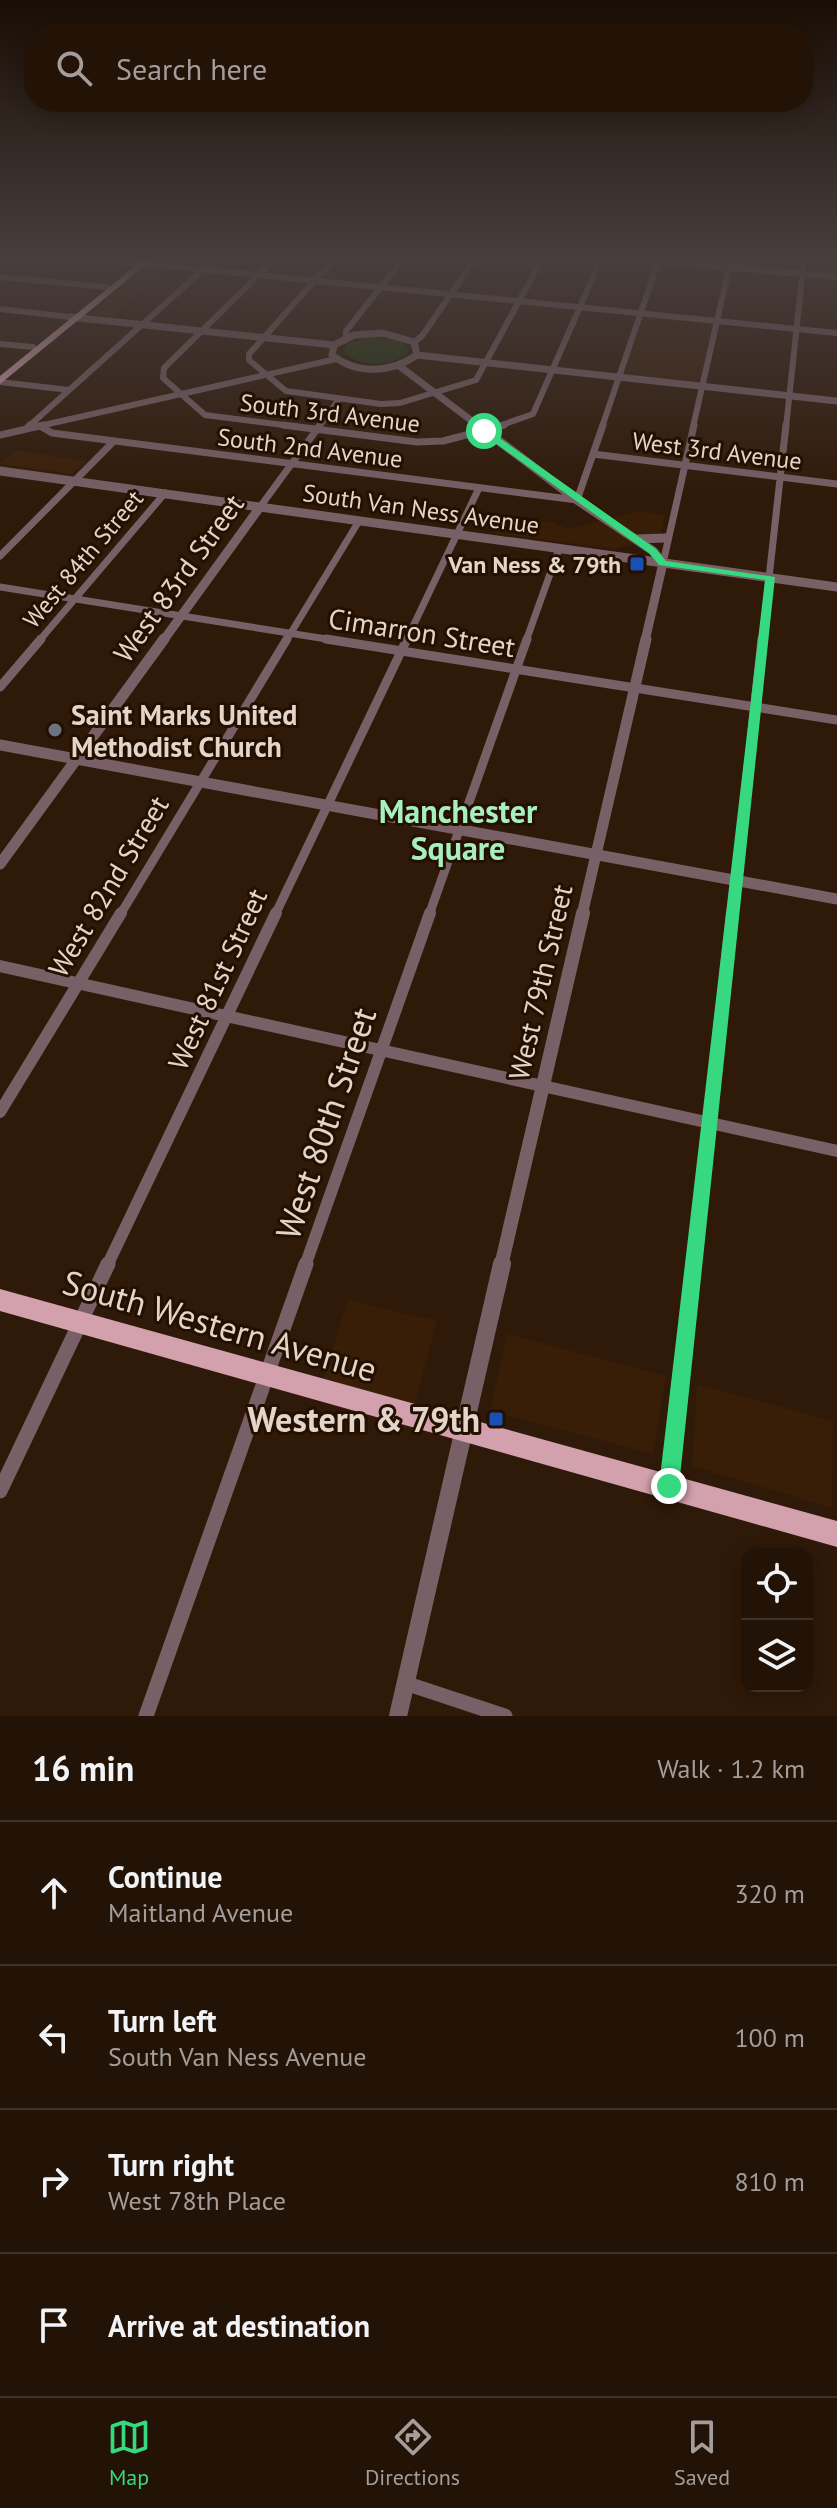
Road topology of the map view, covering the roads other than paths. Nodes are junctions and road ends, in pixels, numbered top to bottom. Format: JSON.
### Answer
{"nodes":[{"id":1,"x":44,"y":339,"type":"edge"},
{"id":2,"x":48,"y":339,"type":"edge"},
{"id":3,"x":126,"y":339,"type":"edge"},
{"id":4,"x":193,"y":339,"type":"edge"},
{"id":5,"x":262,"y":339,"type":"edge"},
{"id":6,"x":274,"y":339,"type":"edge"},
{"id":7,"x":344,"y":339,"type":"edge"},
{"id":8,"x":404,"y":339,"type":"edge"},
{"id":9,"x":416,"y":339,"type":"edge"},
{"id":10,"x":499,"y":339,"type":"edge"},
{"id":11,"x":566,"y":339,"type":"edge"},
{"id":12,"x":634,"y":339,"type":"edge"},
{"id":13,"x":711,"y":339,"type":"edge"},
{"id":14,"x":796,"y":339,"type":"edge"},
{"id":15,"x":414,"y":342,"type":"junction"},
{"id":16,"x":0,"y":344,"type":"edge"},
{"id":17,"x":334,"y":345,"type":"junction"},
{"id":18,"x":33,"y":347,"type":"junction"},
{"id":19,"x":417,"y":355,"type":"junction"},
{"id":20,"x":336,"y":359,"type":"junction"},
{"id":21,"x":486,"y":362,"type":"junction"},
{"id":22,"x":398,"y":365,"type":"junction"},
{"id":23,"x":552,"y":369,"type":"junction"},
{"id":24,"x":0,"y":373,"type":"edge"},
{"id":25,"x":265,"y":375,"type":"junction"},
{"id":26,"x":621,"y":377,"type":"junction"},
{"id":27,"x":0,"y":381,"type":"edge"},
{"id":28,"x":700,"y":385,"type":"junction"},
{"id":29,"x":69,"y":390,"type":"junction"},
{"id":30,"x":435,"y":394,"type":"junction"},
{"id":31,"x":178,"y":395,"type":"junction"},
{"id":32,"x":790,"y":396,"type":"junction"},
{"id":33,"x":339,"y":399,"type":"junction"},
{"id":34,"x":837,"y":401,"type":"edge"},
{"id":35,"x":40,"y":426,"type":"junction"},
{"id":36,"x":26,"y":429,"type":"junction"},
{"id":37,"x":317,"y":430,"type":"junction"},
{"id":38,"x":484,"y":431,"type":"junction"},
{"id":39,"x":0,"y":435,"type":"edge"},
{"id":40,"x":114,"y":441,"type":"junction"},
{"id":41,"x":593,"y":454,"type":"junction"},
{"id":42,"x":292,"y":464,"type":"junction"},
{"id":43,"x":682,"y":465,"type":"junction"},
{"id":44,"x":0,"y":471,"type":"edge"},
{"id":45,"x":781,"y":477,"type":"junction"},
{"id":46,"x":75,"y":481,"type":"junction"},
{"id":47,"x":837,"y":484,"type":"edge"},
{"id":48,"x":479,"y":488,"type":"junction"},
{"id":49,"x":165,"y":493,"type":"junction"},
{"id":50,"x":577,"y":500,"type":"junction"},
{"id":51,"x":260,"y":507,"type":"junction"},
{"id":52,"x":359,"y":521,"type":"junction"},
{"id":53,"x":626,"y":534,"type":"junction"},
{"id":54,"x":457,"y":535,"type":"junction"},
{"id":55,"x":666,"y":538,"type":"junction"},
{"id":56,"x":559,"y":549,"type":"junction"},
{"id":57,"x":0,"y":556,"type":"edge"},
{"id":58,"x":617,"y":557,"type":"junction"},
{"id":59,"x":663,"y":563,"type":"junction"},
{"id":60,"x":770,"y":577,"type":"junction"},
{"id":61,"x":0,"y":587,"type":"edge"},
{"id":62,"x":837,"y":587,"type":"edge"},
{"id":63,"x":75,"y":599,"type":"junction"},
{"id":64,"x":180,"y":616,"type":"junction"},
{"id":65,"x":290,"y":633,"type":"junction"},
{"id":66,"x":403,"y":651,"type":"junction"},
{"id":67,"x":515,"y":669,"type":"junction"},
{"id":68,"x":0,"y":687,"type":"edge"},
{"id":69,"x":634,"y":688,"type":"junction"},
{"id":70,"x":756,"y":707,"type":"junction"},
{"id":71,"x":837,"y":720,"type":"edge"},
{"id":72,"x":0,"y":745,"type":"edge"},
{"id":73,"x":77,"y":759,"type":"junction"},
{"id":74,"x":199,"y":781,"type":"junction"},
{"id":75,"x":326,"y":805,"type":"junction"},
{"id":76,"x":458,"y":829,"type":"junction"},
{"id":77,"x":596,"y":855,"type":"junction"},
{"id":78,"x":0,"y":864,"type":"edge"},
{"id":79,"x":738,"y":881,"type":"junction"},
{"id":80,"x":837,"y":899,"type":"edge"},
{"id":81,"x":0,"y":966,"type":"edge"},
{"id":82,"x":77,"y":983,"type":"junction"},
{"id":83,"x":226,"y":1016,"type":"junction"},
{"id":84,"x":380,"y":1050,"type":"junction"},
{"id":85,"x":543,"y":1086,"type":"junction"},
{"id":86,"x":0,"y":1112,"type":"edge"},
{"id":87,"x":709,"y":1123,"type":"junction"},
{"id":88,"x":837,"y":1151,"type":"edge"},
{"id":89,"x":0,"y":1300,"type":"edge"},
{"id":90,"x":81,"y":1322,"type":"junction"},
{"id":91,"x":267,"y":1374,"type":"junction"},
{"id":92,"x":464,"y":1429,"type":"junction"},
{"id":93,"x":669,"y":1486,"type":"junction"},
{"id":94,"x":0,"y":1491,"type":"edge"},
{"id":95,"x":837,"y":1534,"type":"edge"},
{"id":96,"x":405,"y":1683,"type":"junction"},
{"id":97,"x":146,"y":1716,"type":"edge"},
{"id":98,"x":398,"y":1716,"type":"edge"},
{"id":99,"x":505,"y":1716,"type":"edge"}],
"edges":[{"from":1,"to":18,"type":"main road"},
{"from":2,"to":27,"type":"main road"},
{"from":3,"to":29,"type":"street"},
{"from":4,"to":31,"type":"street"},
{"from":5,"to":25,"type":"street"},
{"from":6,"to":17,"type":"street"},
{"from":7,"to":17,"type":"street"},
{"from":8,"to":15,"type":"street"},
{"from":9,"to":15,"type":"street"},
{"from":10,"to":21,"type":"street"},
{"from":11,"to":23,"type":"street"},
{"from":12,"to":26,"type":"street"},
{"from":13,"to":28,"type":"street","name":"West 79th Street"},
{"from":14,"to":32,"type":"street"},
{"from":15,"to":19,"type":"street"},
{"from":16,"to":18,"type":"street"},
{"from":17,"to":20,"type":"street"},
{"from":18,"to":24,"type":"main road"},
{"from":19,"to":21,"type":"street"},
{"from":19,"to":22,"type":"street"},
{"from":20,"to":22,"type":"street"},
{"from":20,"to":25,"type":"street"},
{"from":21,"to":23,"type":"street"},
{"from":21,"to":30,"type":"street"},
{"from":22,"to":30,"type":"street"},
{"from":23,"to":26,"type":"street"},
{"from":23,"to":38,"type":"street"},
{"from":25,"to":31,"type":"street"},
{"from":25,"to":33,"type":"street"},
{"from":26,"to":28,"type":"street"},
{"from":26,"to":41,"type":"street"},
{"from":27,"to":29,"type":"street"},
{"from":28,"to":32,"type":"street"},
{"from":28,"to":43,"type":"street","name":"West 79th Street"},
{"from":29,"to":36,"type":"street"},
{"from":30,"to":33,"type":"street"},
{"from":30,"to":38,"type":"street"},
{"from":31,"to":35,"type":"street"},
{"from":31,"to":37,"type":"street","name":"South 3rd Avenue"},
{"from":32,"to":34,"type":"street"},
{"from":32,"to":45,"type":"street"},
{"from":33,"to":37,"type":"street","name":"West 83rd Street"},
{"from":35,"to":36,"type":"street"},
{"from":35,"to":40,"type":"street","name":"South 2nd Avenue"},
{"from":36,"to":39,"type":"street"},
{"from":37,"to":38,"type":"street","name":"South 3rd Avenue"},
{"from":37,"to":42,"type":"street","name":"West 83rd Street"},
{"from":38,"to":50,"type":"street"},
{"from":40,"to":42,"type":"street","name":"South 2nd Avenue"},
{"from":40,"to":46,"type":"street"},
{"from":41,"to":43,"type":"street","name":"West 3rd Avenue"},
{"from":41,"to":50,"type":"street"},
{"from":42,"to":48,"type":"street","name":"South 2nd Avenue"},
{"from":42,"to":51,"type":"street","name":"West 83rd Street"},
{"from":43,"to":45,"type":"street","name":"West 3rd Avenue"},
{"from":43,"to":55,"type":"street","name":"West 79th Street"},
{"from":44,"to":46,"type":"street","name":"South Van Ness Avenue"},
{"from":45,"to":47,"type":"street","name":"West 3rd Avenue"},
{"from":45,"to":60,"type":"street"},
{"from":46,"to":49,"type":"street","name":"South Van Ness Avenue"},
{"from":46,"to":57,"type":"street"},
{"from":48,"to":50,"type":"street","name":"South 2nd Avenue"},
{"from":48,"to":54,"type":"street","name":"West 81st Street"},
{"from":49,"to":51,"type":"street","name":"South Van Ness Avenue"},
{"from":49,"to":63,"type":"street","name":"West 84th Street"},
{"from":50,"to":53,"type":"street"},
{"from":51,"to":52,"type":"street","name":"South Van Ness Avenue"},
{"from":51,"to":64,"type":"street","name":"West 83rd Street"},
{"from":52,"to":54,"type":"street","name":"South Van Ness Avenue"},
{"from":52,"to":65,"type":"street","name":"West 82nd Street"},
{"from":53,"to":55,"type":"street"},
{"from":53,"to":58,"type":"street"},
{"from":53,"to":59,"type":"street"},
{"from":54,"to":56,"type":"street","name":"South Van Ness Avenue"},
{"from":54,"to":66,"type":"street","name":"West 81st Street"},
{"from":55,"to":59,"type":"street","name":"West 79th Street"},
{"from":56,"to":58,"type":"street","name":"South Van Ness Avenue"},
{"from":56,"to":67,"type":"street","name":"West 80th Street"},
{"from":58,"to":59,"type":"street","name":"South Van Ness Avenue"},
{"from":59,"to":60,"type":"street","name":"South Van Ness Avenue"},
{"from":59,"to":69,"type":"street","name":"West 79th Street"},
{"from":60,"to":62,"type":"street","name":"South Van Ness Avenue"},
{"from":60,"to":70,"type":"street"},
{"from":61,"to":63,"type":"street","name":"Cimarron Street"},
{"from":63,"to":64,"type":"street","name":"Cimarron Street"},
{"from":63,"to":68,"type":"street","name":"West 84th Street"},
{"from":64,"to":65,"type":"street","name":"Cimarron Street"},
{"from":64,"to":73,"type":"street","name":"West 83rd Street"},
{"from":65,"to":66,"type":"street","name":"Cimarron Street"},
{"from":65,"to":74,"type":"street","name":"West 82nd Street"},
{"from":66,"to":67,"type":"street","name":"Cimarron Street"},
{"from":66,"to":75,"type":"street","name":"West 81st Street"},
{"from":67,"to":69,"type":"street","name":"Cimarron Street"},
{"from":67,"to":76,"type":"street","name":"West 80th Street"},
{"from":69,"to":70,"type":"street","name":"Cimarron Street"},
{"from":69,"to":77,"type":"street","name":"West 79th Street"},
{"from":70,"to":71,"type":"street","name":"Cimarron Street"},
{"from":70,"to":79,"type":"street"},
{"from":72,"to":73,"type":"street"},
{"from":73,"to":74,"type":"street"},
{"from":73,"to":78,"type":"street","name":"West 83rd Street"},
{"from":74,"to":75,"type":"street"},
{"from":74,"to":82,"type":"street","name":"West 82nd Street"},
{"from":75,"to":76,"type":"street"},
{"from":75,"to":83,"type":"street","name":"West 81st Street"},
{"from":76,"to":77,"type":"street"},
{"from":76,"to":84,"type":"street","name":"West 80th Street"},
{"from":77,"to":79,"type":"street"},
{"from":77,"to":85,"type":"street","name":"West 79th Street"},
{"from":79,"to":80,"type":"street"},
{"from":79,"to":87,"type":"street"},
{"from":81,"to":82,"type":"street"},
{"from":82,"to":83,"type":"street"},
{"from":82,"to":86,"type":"street","name":"West 82nd Street"},
{"from":83,"to":84,"type":"street"},
{"from":83,"to":90,"type":"street","name":"West 81st Street"},
{"from":84,"to":85,"type":"street"},
{"from":84,"to":91,"type":"street","name":"West 80th Street"},
{"from":85,"to":87,"type":"street"},
{"from":85,"to":92,"type":"street","name":"West 79th Street"},
{"from":87,"to":88,"type":"street"},
{"from":87,"to":93,"type":"street"},
{"from":89,"to":90,"type":"main road","name":"South Western Avenue"},
{"from":90,"to":91,"type":"main road","name":"South Western Avenue"},
{"from":90,"to":94,"type":"street","name":"West 81st Street"},
{"from":91,"to":92,"type":"main road","name":"South Western Avenue"},
{"from":91,"to":97,"type":"street","name":"West 80th Street"},
{"from":92,"to":93,"type":"main road","name":"South Western Avenue"},
{"from":92,"to":96,"type":"street","name":"West 79th Street"},
{"from":93,"to":95,"type":"main road","name":"South Western Avenue"},
{"from":96,"to":98,"type":"street","name":"West 79th Street"},
{"from":96,"to":99,"type":"street"}]}
